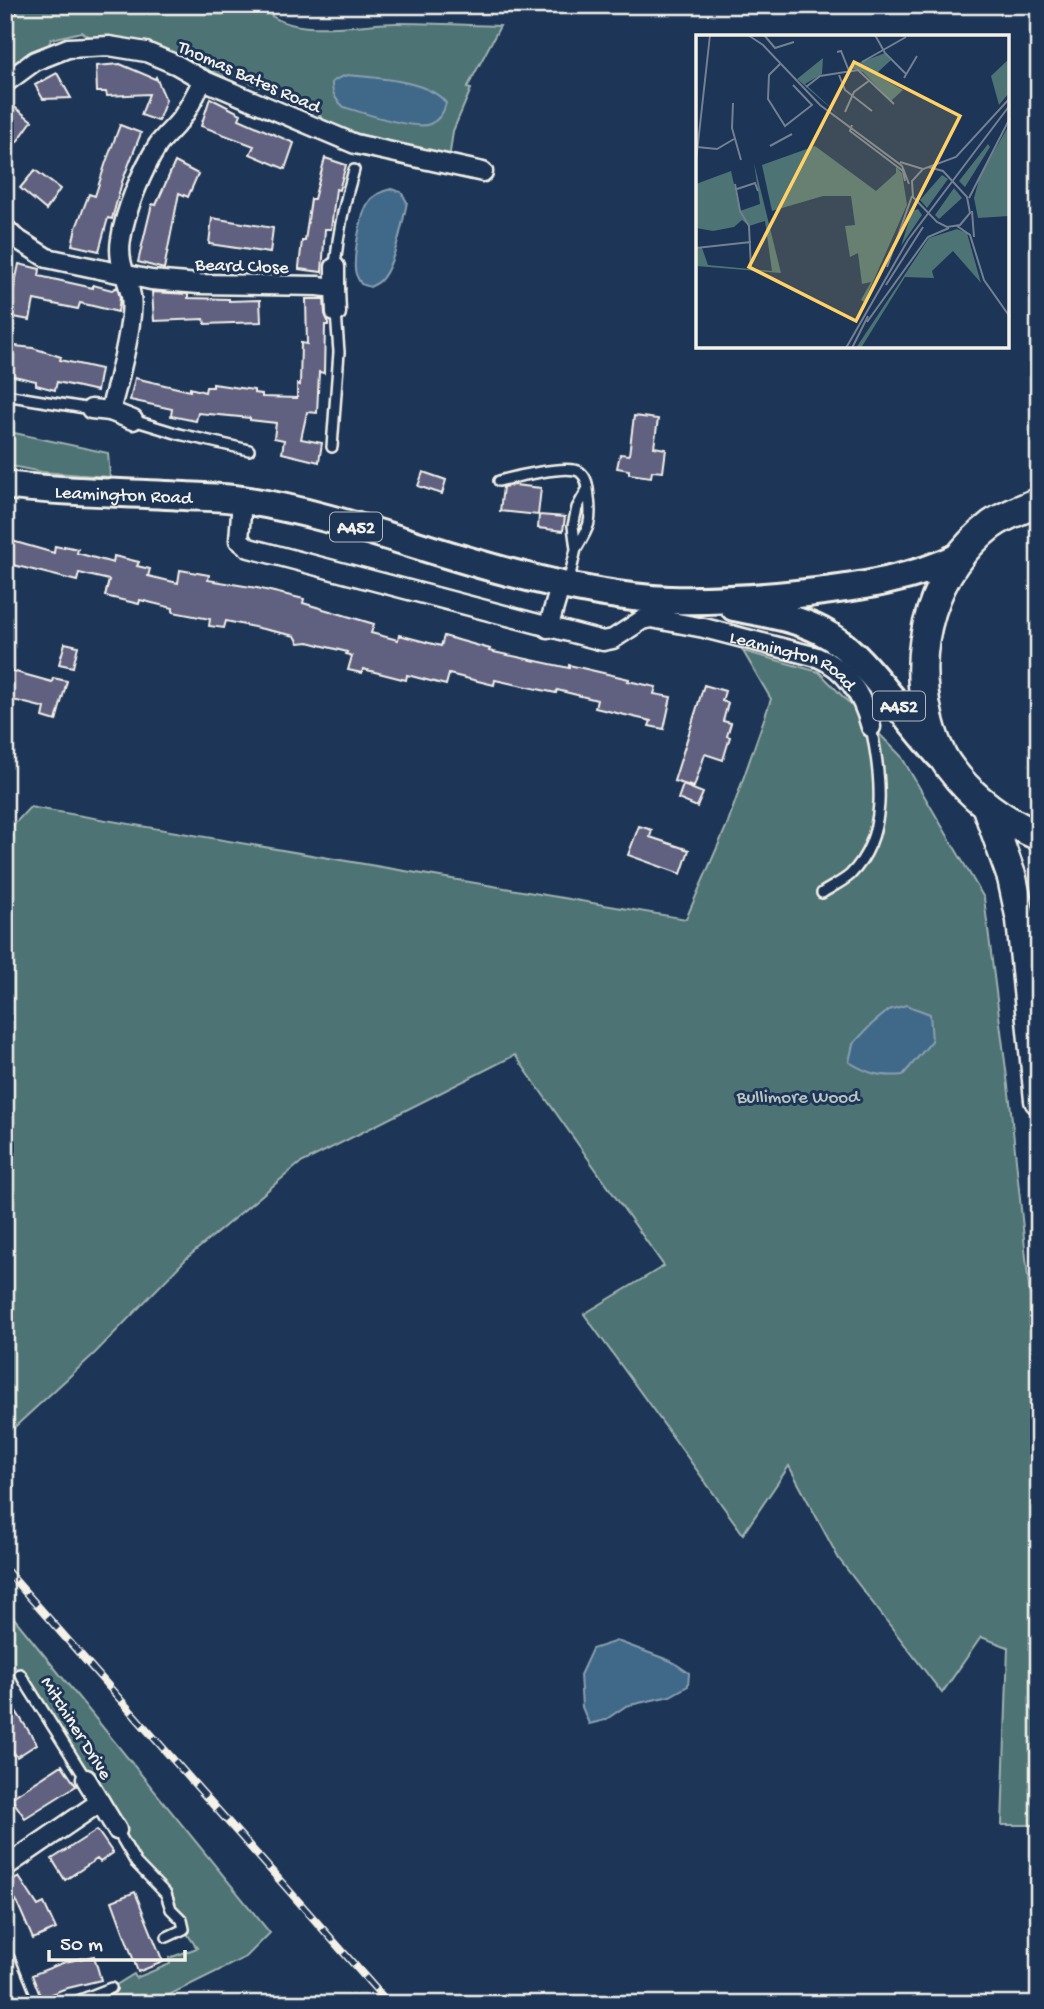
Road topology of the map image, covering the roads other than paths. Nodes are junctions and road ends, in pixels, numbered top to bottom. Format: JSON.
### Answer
{"nodes":[{"id":1,"x":13,"y":5,"type":"edge"},
{"id":2,"x":5,"y":19,"type":"edge"},
{"id":3,"x":203,"y":80,"type":"junction"},
{"id":4,"x":5,"y":83,"type":"edge"},
{"id":5,"x":354,"y":170,"type":"dead end"},
{"id":6,"x":483,"y":172,"type":"dead end"},
{"id":7,"x":8,"y":238,"type":"edge"},
{"id":8,"x":335,"y":267,"type":"joint"},
{"id":9,"x":123,"y":275,"type":"junction"},
{"id":10,"x":335,"y":288,"type":"junction"},
{"id":11,"x":336,"y":313,"type":"joint"},
{"id":12,"x":5,"y":395,"type":"edge"},
{"id":13,"x":91,"y":409,"type":"joint"},
{"id":14,"x":110,"y":411,"type":"junction"},
{"id":15,"x":134,"y":420,"type":"joint"},
{"id":16,"x":332,"y":447,"type":"dead end"},
{"id":17,"x":249,"y":450,"type":"dead end"},
{"id":18,"x":499,"y":481,"type":"dead end"},
{"id":19,"x":1039,"y":481,"type":"edge"},
{"id":20,"x":5,"y":485,"type":"edge"},
{"id":21,"x":588,"y":490,"type":"junction"},
{"id":22,"x":242,"y":500,"type":"junction"},
{"id":23,"x":1039,"y":502,"type":"edge"},
{"id":24,"x":993,"y":523,"type":"junction"},
{"id":25,"x":576,"y":548,"type":"junction"},
{"id":26,"x":961,"y":556,"type":"junction"},
{"id":27,"x":564,"y":585,"type":"junction"},
{"id":28,"x":701,"y":600,"type":"junction"},
{"id":29,"x":548,"y":628,"type":"junction"},
{"id":30,"x":871,"y":727,"type":"joint"},
{"id":31,"x":950,"y":768,"type":"junction"},
{"id":32,"x":986,"y":805,"type":"junction"},
{"id":33,"x":1039,"y":836,"type":"edge"},
{"id":34,"x":822,"y":893,"type":"dead end"},
{"id":35,"x":1039,"y":1100,"type":"edge"},
{"id":36,"x":20,"y":1674,"type":"dead end"},
{"id":37,"x":86,"y":1779,"type":"joint"},
{"id":38,"x":100,"y":1802,"type":"junction"},
{"id":39,"x":117,"y":1830,"type":"joint"},
{"id":40,"x":5,"y":1867,"type":"edge"},
{"id":41,"x":167,"y":1937,"type":"dead end"},
{"id":42,"x":5,"y":1960,"type":"edge"},
{"id":43,"x":111,"y":1988,"type":"dead end"},
{"id":44,"x":23,"y":2004,"type":"edge"},
{"id":45,"x":70,"y":2004,"type":"edge"}],
"edges":[{"from":1,"to":2,"type":"lane"},
{"from":3,"to":4,"type":"street","name":"Thomas Bates Road"},
{"from":3,"to":6,"type":"street","name":"Thomas Bates Road"},
{"from":3,"to":9,"type":"street"},
{"from":5,"to":8,"type":"lane"},
{"from":7,"to":9,"type":"street","name":"Beard Close"},
{"from":8,"to":10,"type":"street"},
{"from":9,"to":10,"type":"street","name":"Beard Close"},
{"from":9,"to":14,"type":"street"},
{"from":10,"to":11,"type":"street"},
{"from":11,"to":16,"type":"lane"},
{"from":12,"to":13,"type":"lane"},
{"from":13,"to":14,"type":"street"},
{"from":14,"to":15,"type":"street"},
{"from":15,"to":17,"type":"lane"},
{"from":18,"to":21,"type":"lane"},
{"from":19,"to":24,"type":"highway"},
{"from":20,"to":22,"type":"main road","name":"Leamington Road","number":"A452"},
{"from":21,"to":25,"type":"lane"},
{"from":21,"to":25,"type":"lane"},
{"from":22,"to":27,"type":"main road","name":"Leamington Road","number":"A452"},
{"from":22,"to":29,"type":"street","name":"Leamington Road"},
{"from":23,"to":24,"type":"highway"},
{"from":24,"to":26,"type":"highway"},
{"from":25,"to":27,"type":"lane"},
{"from":26,"to":28,"type":"main road","name":"Leamington Road","number":"A452"},
{"from":26,"to":31,"type":"highway"},
{"from":27,"to":28,"type":"main road","name":"Leamington Road","number":"A452"},
{"from":27,"to":29,"type":"street"},
{"from":28,"to":31,"type":"main road","name":"Leamington Road","number":"A452"},
{"from":29,"to":30,"type":"street","name":"Leamington Road"},
{"from":30,"to":34,"type":"lane","name":"Leamington Road"},
{"from":31,"to":32,"type":"highway"},
{"from":32,"to":33,"type":"highway"},
{"from":32,"to":35,"type":"highway"},
{"from":36,"to":37,"type":"lane","name":"Mitchiner Drive"},
{"from":37,"to":38,"type":"street","name":"Mitchiner Drive"},
{"from":38,"to":39,"type":"street","name":"Mitchiner Drive"},
{"from":38,"to":40,"type":"street","name":"Mitchiner Drive"},
{"from":39,"to":41,"type":"lane","name":"Mitchiner Drive"},
{"from":42,"to":44,"type":"street"},
{"from":43,"to":45,"type":"lane"}]}
